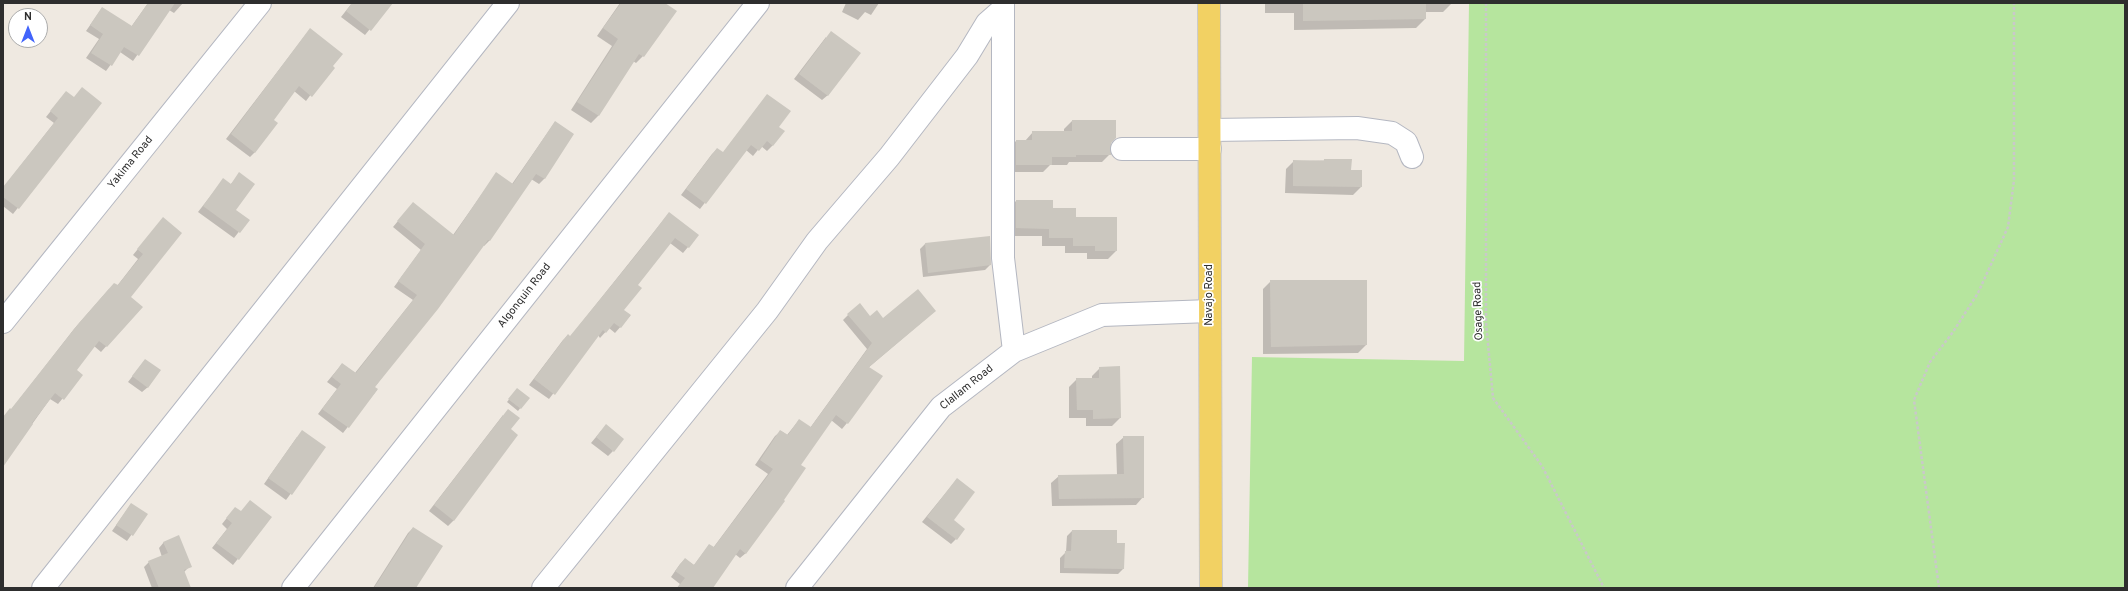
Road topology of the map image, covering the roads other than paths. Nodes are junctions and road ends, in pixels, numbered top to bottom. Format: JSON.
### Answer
{"nodes":[{"id":1,"x":260,"y":3,"type":"edge"},
{"id":2,"x":508,"y":3,"type":"edge"},
{"id":3,"x":758,"y":3,"type":"edge"},
{"id":4,"x":1209,"y":3,"type":"edge"},
{"id":5,"x":1003,"y":6,"type":"edge"},
{"id":6,"x":1210,"y":140,"type":"junction"},
{"id":7,"x":1122,"y":149,"type":"dead end"},
{"id":8,"x":1412,"y":157,"type":"dead end"},
{"id":9,"x":1210,"y":311,"type":"junction"},
{"id":10,"x":3,"y":322,"type":"edge"},
{"id":11,"x":1014,"y":351,"type":"junction"},
{"id":12,"x":43,"y":588,"type":"edge"},
{"id":13,"x":293,"y":588,"type":"edge"},
{"id":14,"x":543,"y":588,"type":"edge"},
{"id":15,"x":796,"y":588,"type":"edge"},
{"id":16,"x":1211,"y":588,"type":"edge"}],
"edges":[{"from":1,"to":10,"type":"street","name":"Yakima Road"},
{"from":2,"to":12,"type":"street"},
{"from":3,"to":13,"type":"street","name":"Algonquin Road"},
{"from":4,"to":6,"type":"main road","name":"Navajo Road"},
{"from":5,"to":11,"type":"street"},
{"from":5,"to":14,"type":"street"},
{"from":6,"to":7,"type":"street"},
{"from":6,"to":8,"type":"street"},
{"from":6,"to":9,"type":"main road","name":"Navajo Road"},
{"from":9,"to":11,"type":"street","name":"Clallam Road"},
{"from":9,"to":16,"type":"main road","name":"Navajo Road"},
{"from":11,"to":15,"type":"street","name":"Clallam Road"}]}
